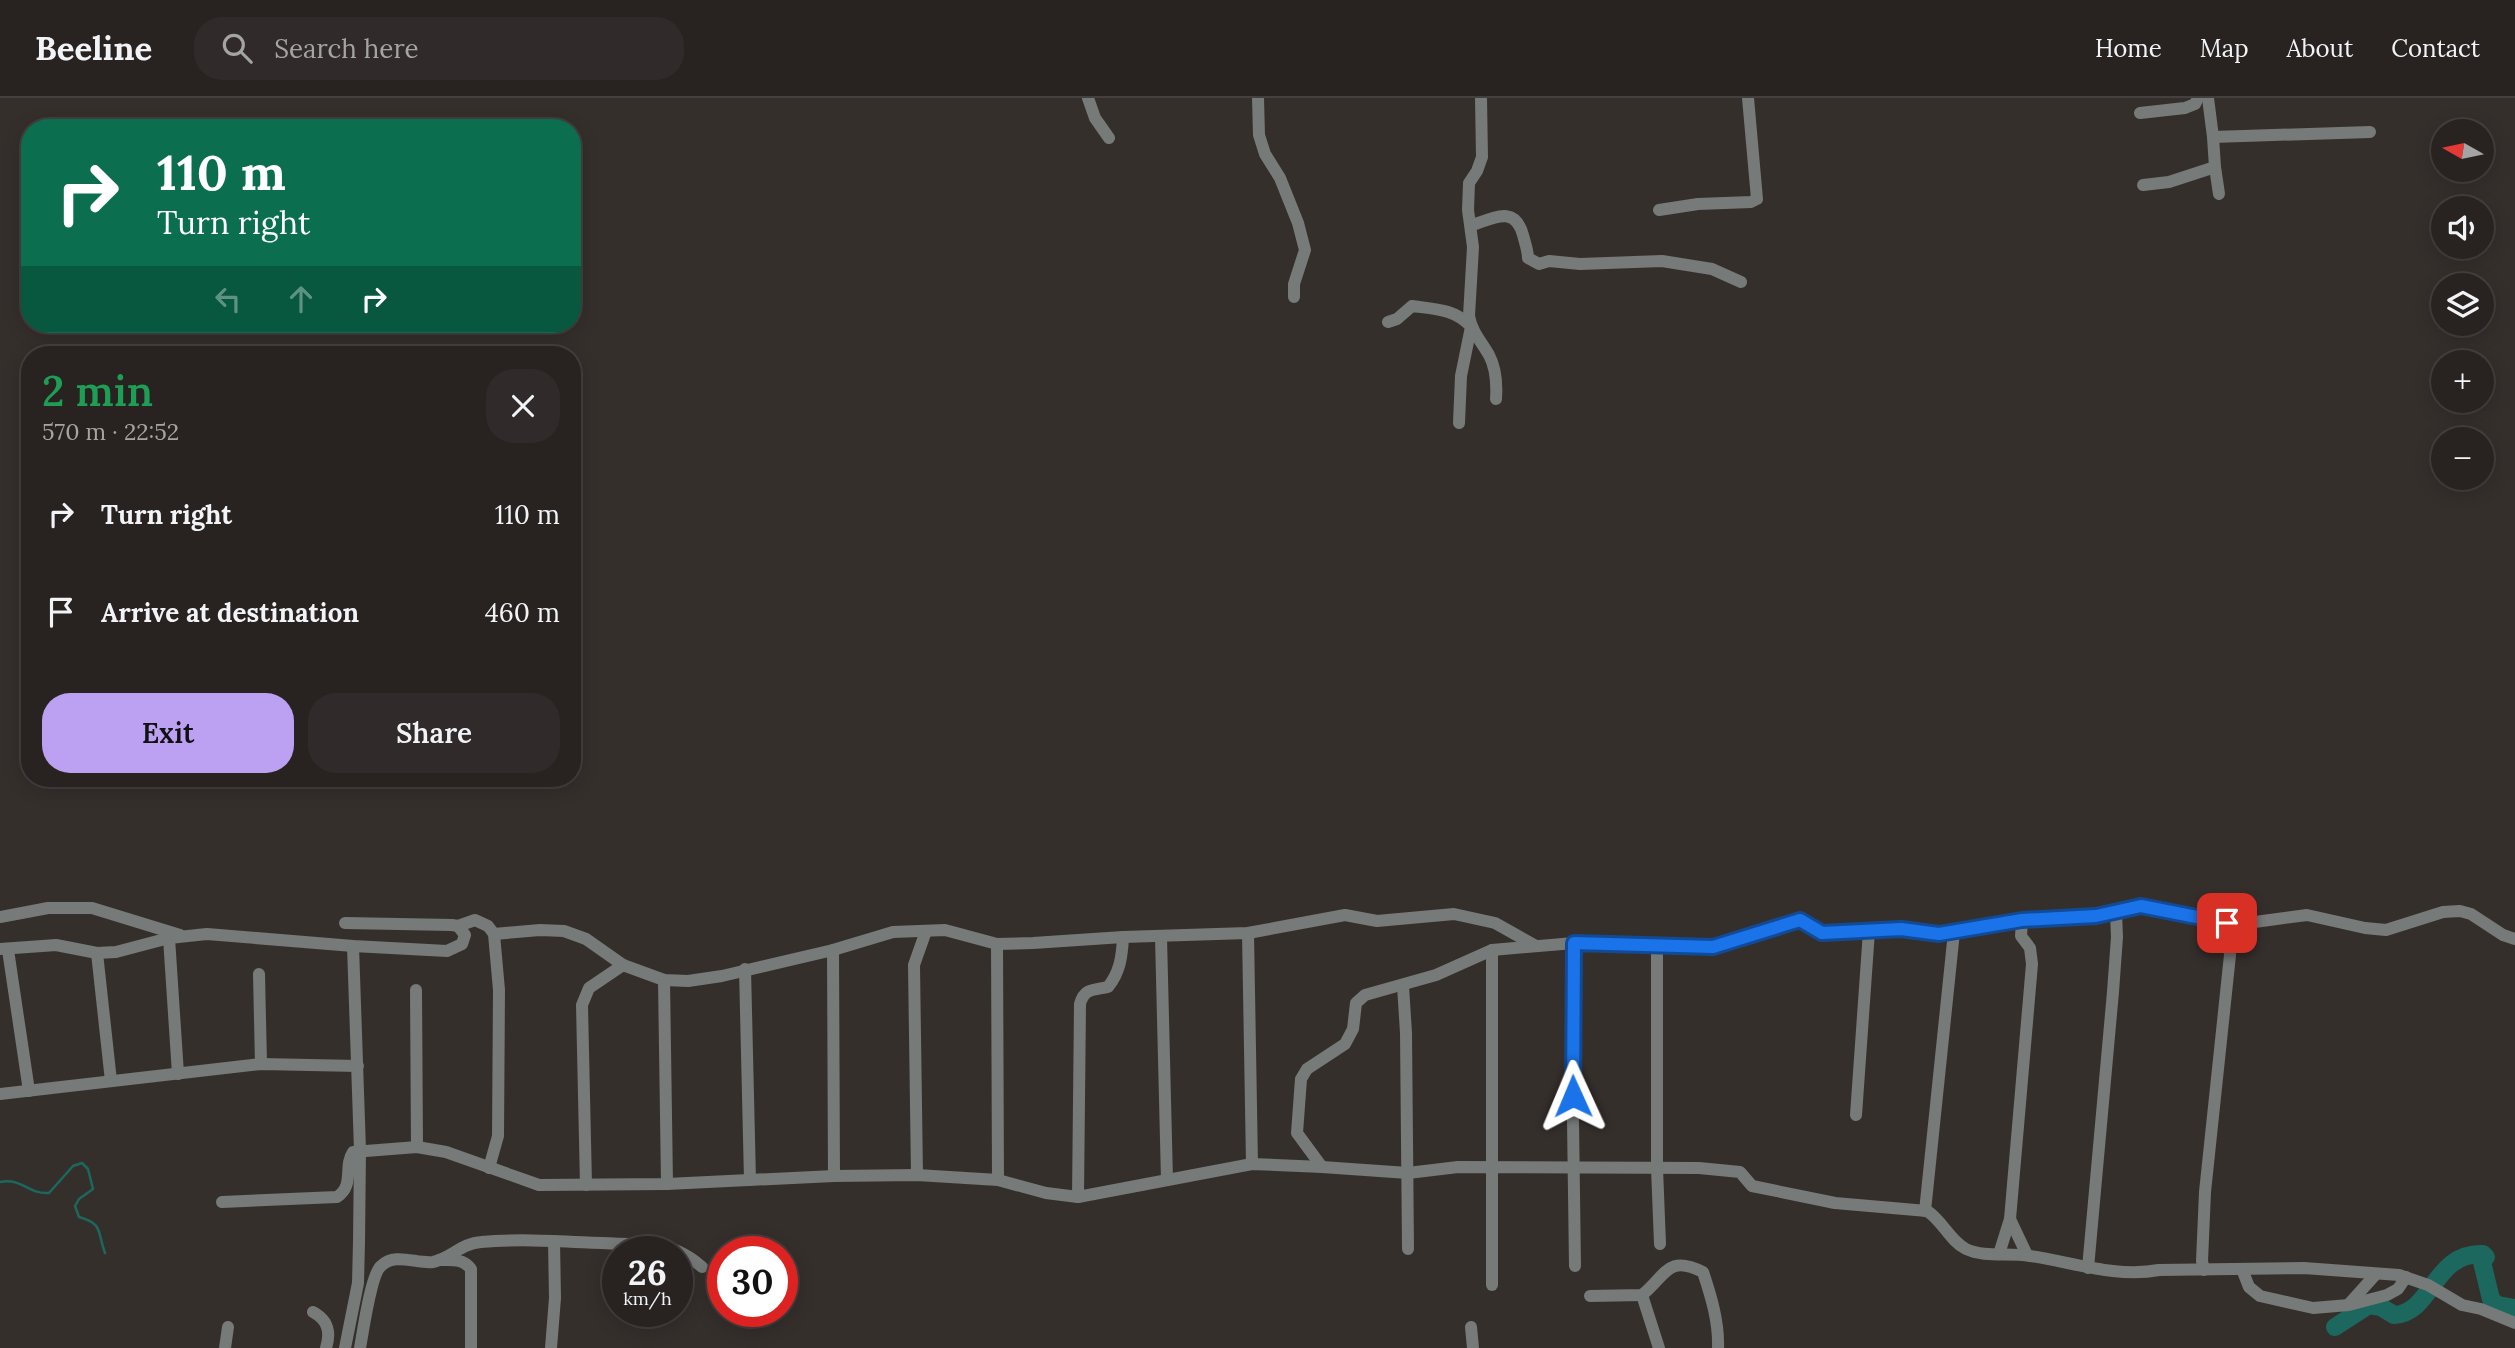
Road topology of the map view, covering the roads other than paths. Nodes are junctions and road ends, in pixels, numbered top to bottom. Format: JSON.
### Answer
{"nodes":[{"id":1,"x":1088,"y":98,"type":"edge"},
{"id":2,"x":1258,"y":98,"type":"edge"},
{"id":3,"x":1481,"y":98,"type":"edge"},
{"id":4,"x":1748,"y":98,"type":"edge"},
{"id":5,"x":2198,"y":98,"type":"edge"},
{"id":6,"x":2208,"y":98,"type":"edge"},
{"id":7,"x":2140,"y":113,"type":"dead end"},
{"id":8,"x":2370,"y":132,"type":"dead end"},
{"id":9,"x":1108,"y":138,"type":"dead end"},
{"id":10,"x":2213,"y":138,"type":"junction"},
{"id":11,"x":2215,"y":167,"type":"junction"},
{"id":12,"x":2143,"y":185,"type":"dead end"},
{"id":13,"x":2219,"y":194,"type":"dead end"},
{"id":14,"x":1659,"y":210,"type":"dead end"},
{"id":15,"x":1472,"y":225,"type":"junction"},
{"id":16,"x":1741,"y":282,"type":"dead end"},
{"id":17,"x":1294,"y":298,"type":"dead end"},
{"id":18,"x":1388,"y":321,"type":"dead end"},
{"id":19,"x":1471,"y":327,"type":"junction"},
{"id":20,"x":1496,"y":399,"type":"dead end"},
{"id":21,"x":1459,"y":423,"type":"dead end"},
{"id":22,"x":2116,"y":912,"type":"junction"},
{"id":23,"x":0,"y":917,"type":"edge"},
{"id":24,"x":2022,"y":920,"type":"junction"},
{"id":25,"x":345,"y":923,"type":"dead end"},
{"id":26,"x":2227,"y":923,"type":"junction"},
{"id":27,"x":458,"y":926,"type":"junction"},
{"id":28,"x":926,"y":931,"type":"junction"},
{"id":29,"x":1869,"y":931,"type":"junction"},
{"id":30,"x":1954,"y":932,"type":"junction"},
{"id":31,"x":1248,"y":933,"type":"junction"},
{"id":32,"x":494,"y":934,"type":"junction"},
{"id":33,"x":175,"y":936,"type":"junction"},
{"id":34,"x":1123,"y":937,"type":"junction"},
{"id":35,"x":1161,"y":937,"type":"junction"},
{"id":36,"x":2515,"y":939,"type":"edge"},
{"id":37,"x":1574,"y":943,"type":"junction"},
{"id":38,"x":998,"y":944,"type":"junction"},
{"id":39,"x":1657,"y":945,"type":"junction"},
{"id":40,"x":353,"y":946,"type":"junction"},
{"id":41,"x":1536,"y":946,"type":"junction"},
{"id":42,"x":4,"y":950,"type":"edge"},
{"id":43,"x":833,"y":950,"type":"junction"},
{"id":44,"x":1492,"y":950,"type":"junction"},
{"id":45,"x":97,"y":953,"type":"junction"},
{"id":46,"x":623,"y":965,"type":"junction"},
{"id":47,"x":745,"y":969,"type":"junction"},
{"id":48,"x":259,"y":974,"type":"dead end"},
{"id":49,"x":664,"y":980,"type":"junction"},
{"id":50,"x":1403,"y":986,"type":"junction"},
{"id":51,"x":416,"y":990,"type":"dead end"},
{"id":52,"x":261,"y":1064,"type":"junction"},
{"id":53,"x":358,"y":1066,"type":"junction"},
{"id":54,"x":178,"y":1074,"type":"junction"},
{"id":55,"x":111,"y":1081,"type":"junction"},
{"id":56,"x":29,"y":1091,"type":"junction"},
{"id":57,"x":0,"y":1094,"type":"edge"},
{"id":58,"x":1856,"y":1115,"type":"dead end"},
{"id":59,"x":417,"y":1147,"type":"junction"},
{"id":60,"x":360,"y":1150,"type":"junction"},
{"id":61,"x":1252,"y":1164,"type":"junction"},
{"id":62,"x":1322,"y":1167,"type":"junction"},
{"id":63,"x":1492,"y":1167,"type":"junction"},
{"id":64,"x":1574,"y":1167,"type":"junction"},
{"id":65,"x":489,"y":1168,"type":"junction"},
{"id":66,"x":1657,"y":1168,"type":"junction"},
{"id":67,"x":1408,"y":1173,"type":"junction"},
{"id":68,"x":917,"y":1175,"type":"junction"},
{"id":69,"x":834,"y":1176,"type":"junction"},
{"id":70,"x":750,"y":1180,"type":"junction"},
{"id":71,"x":998,"y":1180,"type":"junction"},
{"id":72,"x":1167,"y":1180,"type":"junction"},
{"id":73,"x":667,"y":1184,"type":"junction"},
{"id":74,"x":586,"y":1185,"type":"junction"},
{"id":75,"x":1078,"y":1197,"type":"junction"},
{"id":76,"x":222,"y":1202,"type":"dead end"},
{"id":77,"x":1926,"y":1211,"type":"junction"},
{"id":78,"x":2010,"y":1219,"type":"junction"},
{"id":79,"x":554,"y":1241,"type":"junction"},
{"id":80,"x":1660,"y":1244,"type":"dead end"},
{"id":81,"x":1408,"y":1249,"type":"dead end"},
{"id":82,"x":1999,"y":1254,"type":"junction"},
{"id":83,"x":2027,"y":1255,"type":"junction"},
{"id":84,"x":438,"y":1260,"type":"junction"},
{"id":85,"x":1575,"y":1266,"type":"dead end"},
{"id":86,"x":702,"y":1267,"type":"dead end"},
{"id":87,"x":2088,"y":1268,"type":"junction"},
{"id":88,"x":2242,"y":1269,"type":"junction"},
{"id":89,"x":2204,"y":1270,"type":"junction"},
{"id":90,"x":2376,"y":1274,"type":"junction"},
{"id":91,"x":2406,"y":1277,"type":"junction"},
{"id":92,"x":1492,"y":1285,"type":"dead end"},
{"id":93,"x":1642,"y":1295,"type":"junction"},
{"id":94,"x":1590,"y":1296,"type":"dead end"},
{"id":95,"x":2349,"y":1305,"type":"junction"},
{"id":96,"x":313,"y":1312,"type":"dead end"},
{"id":97,"x":2515,"y":1324,"type":"edge"},
{"id":98,"x":228,"y":1327,"type":"dead end"},
{"id":99,"x":1471,"y":1327,"type":"dead end"},
{"id":100,"x":225,"y":1348,"type":"edge"},
{"id":101,"x":326,"y":1348,"type":"edge"},
{"id":102,"x":345,"y":1348,"type":"edge"},
{"id":103,"x":360,"y":1348,"type":"edge"},
{"id":104,"x":471,"y":1348,"type":"edge"},
{"id":105,"x":551,"y":1348,"type":"edge"},
{"id":106,"x":1473,"y":1348,"type":"edge"},
{"id":107,"x":1659,"y":1348,"type":"edge"},
{"id":108,"x":1718,"y":1348,"type":"edge"}],
"edges":[{"from":1,"to":9,"type":"street"},
{"from":2,"to":17,"type":"street"},
{"from":3,"to":15,"type":"street"},
{"from":4,"to":14,"type":"street"},
{"from":5,"to":7,"type":"street"},
{"from":6,"to":10,"type":"street"},
{"from":8,"to":10,"type":"street"},
{"from":10,"to":11,"type":"street"},
{"from":11,"to":12,"type":"street"},
{"from":11,"to":13,"type":"street"},
{"from":15,"to":16,"type":"street"},
{"from":15,"to":19,"type":"street"},
{"from":18,"to":19,"type":"street"},
{"from":19,"to":20,"type":"street"},
{"from":19,"to":21,"type":"street"},
{"from":22,"to":24,"type":"street"},
{"from":22,"to":26,"type":"street"},
{"from":22,"to":87,"type":"street"},
{"from":23,"to":33,"type":"street"},
{"from":24,"to":30,"type":"street"},
{"from":24,"to":78,"type":"street"},
{"from":25,"to":27,"type":"street"},
{"from":26,"to":36,"type":"street"},
{"from":26,"to":89,"type":"street"},
{"from":27,"to":32,"type":"street"},
{"from":27,"to":40,"type":"street"},
{"from":28,"to":38,"type":"street"},
{"from":28,"to":43,"type":"street"},
{"from":28,"to":68,"type":"street"},
{"from":29,"to":30,"type":"street"},
{"from":29,"to":39,"type":"street"},
{"from":29,"to":58,"type":"street"},
{"from":30,"to":77,"type":"street"},
{"from":31,"to":35,"type":"street"},
{"from":31,"to":41,"type":"street"},
{"from":31,"to":61,"type":"street"},
{"from":32,"to":46,"type":"street"},
{"from":32,"to":65,"type":"street"},
{"from":33,"to":40,"type":"street"},
{"from":33,"to":45,"type":"street"},
{"from":33,"to":54,"type":"street"},
{"from":34,"to":35,"type":"street"},
{"from":34,"to":38,"type":"street"},
{"from":34,"to":75,"type":"street"},
{"from":35,"to":72,"type":"street"},
{"from":37,"to":39,"type":"street"},
{"from":37,"to":41,"type":"street"},
{"from":37,"to":64,"type":"street"},
{"from":38,"to":71,"type":"street"},
{"from":39,"to":66,"type":"street"},
{"from":40,"to":53,"type":"street"},
{"from":41,"to":44,"type":"street"},
{"from":42,"to":45,"type":"street"},
{"from":42,"to":56,"type":"street"},
{"from":43,"to":47,"type":"street"},
{"from":43,"to":69,"type":"street"},
{"from":44,"to":50,"type":"street"},
{"from":44,"to":63,"type":"street"},
{"from":45,"to":55,"type":"street"},
{"from":46,"to":49,"type":"street"},
{"from":46,"to":74,"type":"street"},
{"from":47,"to":49,"type":"street"},
{"from":47,"to":70,"type":"street"},
{"from":48,"to":52,"type":"street"},
{"from":49,"to":73,"type":"street"},
{"from":50,"to":62,"type":"street"},
{"from":50,"to":67,"type":"street"},
{"from":51,"to":59,"type":"street"},
{"from":52,"to":53,"type":"street"},
{"from":52,"to":54,"type":"street"},
{"from":53,"to":60,"type":"street"},
{"from":54,"to":55,"type":"street"},
{"from":55,"to":56,"type":"street"},
{"from":56,"to":57,"type":"street"},
{"from":59,"to":60,"type":"street"},
{"from":59,"to":65,"type":"street"},
{"from":60,"to":76,"type":"street"},
{"from":60,"to":102,"type":"street"},
{"from":61,"to":62,"type":"street"},
{"from":61,"to":72,"type":"street"},
{"from":62,"to":67,"type":"street"},
{"from":63,"to":64,"type":"street"},
{"from":63,"to":67,"type":"street"},
{"from":63,"to":92,"type":"street"},
{"from":64,"to":66,"type":"street"},
{"from":64,"to":85,"type":"street"},
{"from":65,"to":74,"type":"street"},
{"from":66,"to":77,"type":"street"},
{"from":66,"to":80,"type":"street"},
{"from":67,"to":81,"type":"street"},
{"from":68,"to":69,"type":"street"},
{"from":68,"to":71,"type":"street"},
{"from":69,"to":70,"type":"street"},
{"from":70,"to":73,"type":"street"},
{"from":71,"to":75,"type":"street"},
{"from":72,"to":75,"type":"street"},
{"from":73,"to":74,"type":"street"},
{"from":77,"to":82,"type":"street"},
{"from":78,"to":82,"type":"street"},
{"from":78,"to":83,"type":"street"},
{"from":79,"to":84,"type":"street"},
{"from":79,"to":86,"type":"street"},
{"from":79,"to":105,"type":"street"},
{"from":82,"to":83,"type":"street"},
{"from":83,"to":87,"type":"street"},
{"from":84,"to":103,"type":"street"},
{"from":84,"to":104,"type":"street"},
{"from":87,"to":89,"type":"street"},
{"from":88,"to":89,"type":"street"},
{"from":88,"to":90,"type":"street"},
{"from":88,"to":95,"type":"street"},
{"from":90,"to":91,"type":"street"},
{"from":90,"to":95,"type":"street"},
{"from":91,"to":95,"type":"street"},
{"from":91,"to":97,"type":"street"},
{"from":93,"to":94,"type":"street"},
{"from":93,"to":107,"type":"street"},
{"from":93,"to":108,"type":"street"},
{"from":96,"to":101,"type":"street"},
{"from":98,"to":100,"type":"street"},
{"from":99,"to":106,"type":"street"}]}
